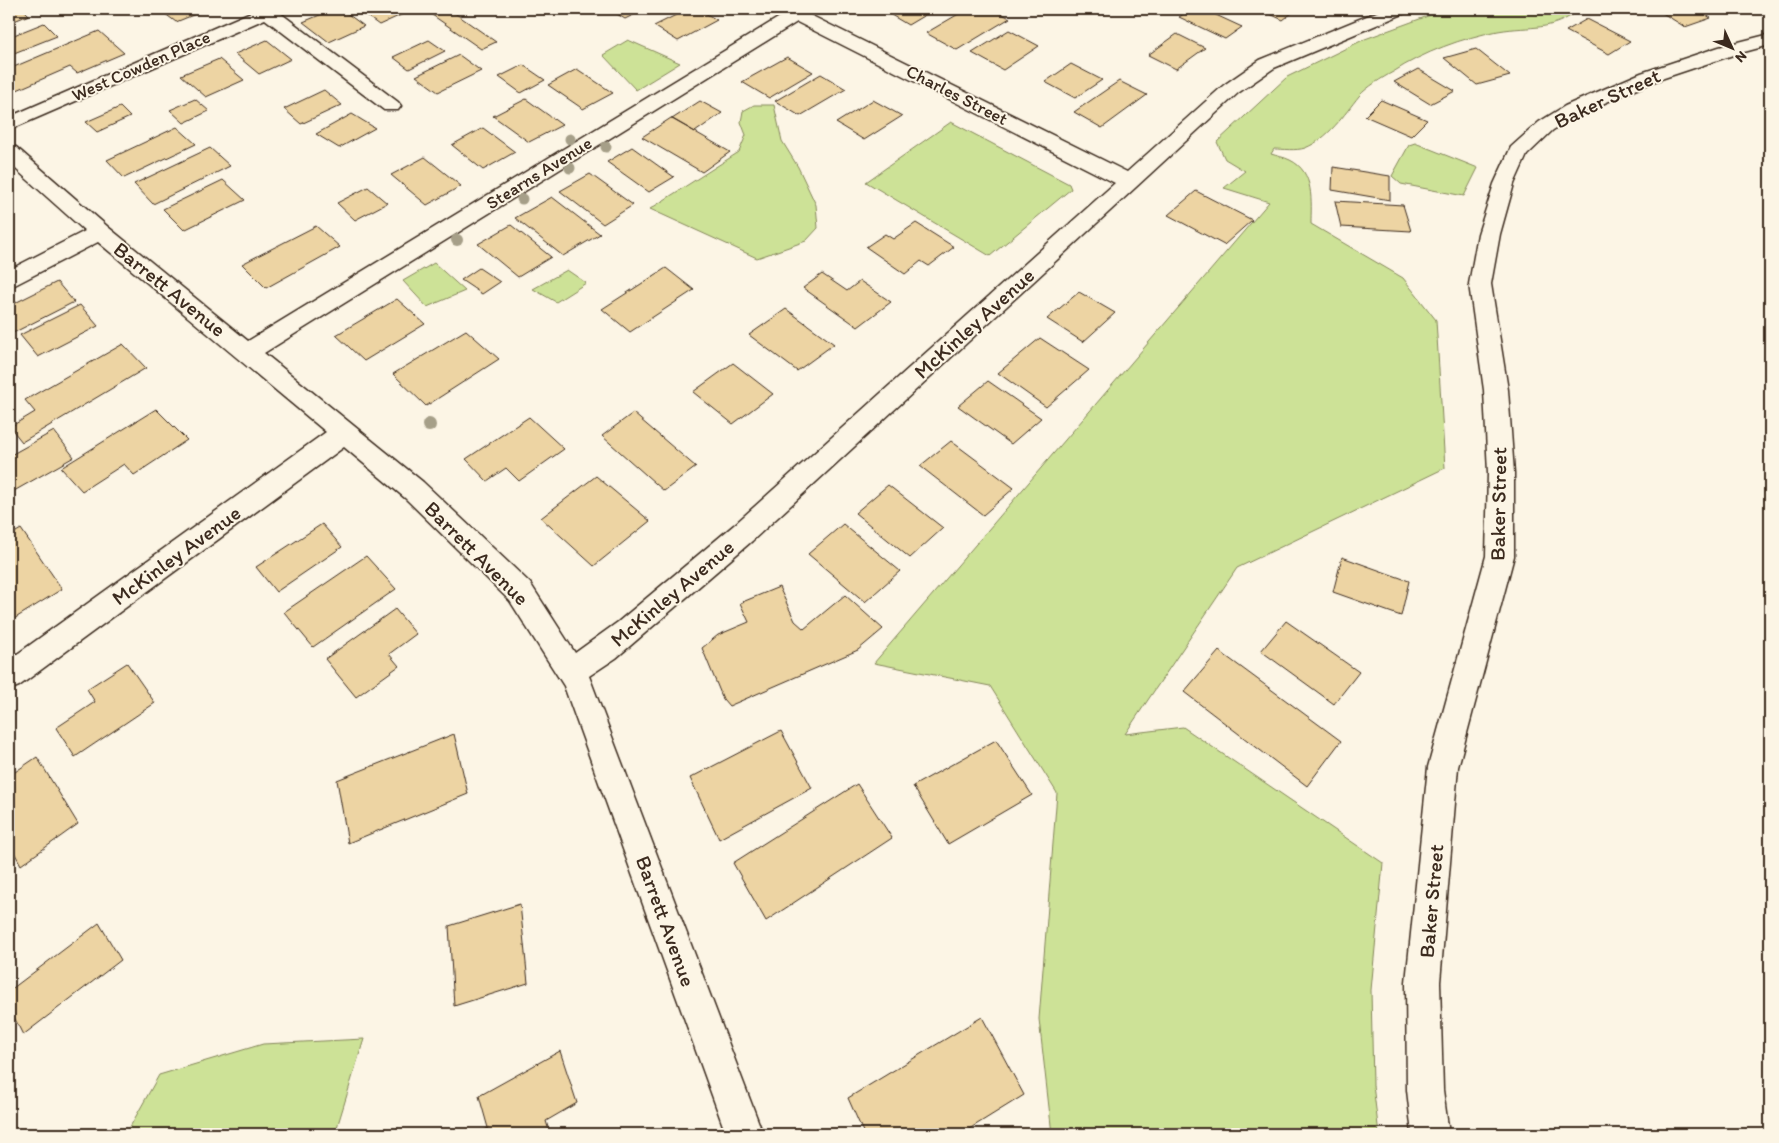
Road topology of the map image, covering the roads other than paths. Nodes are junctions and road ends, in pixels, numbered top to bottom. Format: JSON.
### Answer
{"nodes":[{"id":1,"x":269,"y":10,"type":"edge"},
{"id":2,"x":1389,"y":10,"type":"edge"},
{"id":3,"x":790,"y":12,"type":"edge"},
{"id":4,"x":1770,"y":40,"type":"edge"},
{"id":5,"x":391,"y":106,"type":"dead end"},
{"id":6,"x":9,"y":124,"type":"edge"},
{"id":7,"x":9,"y":152,"type":"edge"},
{"id":8,"x":1129,"y":182,"type":"junction"},
{"id":9,"x":100,"y":232,"type":"junction"},
{"id":10,"x":9,"y":280,"type":"edge"},
{"id":11,"x":248,"y":352,"type":"junction"},
{"id":12,"x":344,"y":433,"type":"junction"},
{"id":13,"x":571,"y":672,"type":"junction"},
{"id":14,"x":9,"y":677,"type":"edge"},
{"id":15,"x":744,"y":1134,"type":"edge"},
{"id":16,"x":1430,"y":1134,"type":"edge"}],
"edges":[{"from":1,"to":5,"type":"street"},
{"from":1,"to":6,"type":"street","name":"West Cowden Place"},
{"from":2,"to":8,"type":"street","name":"McKinley Avenue"},
{"from":3,"to":8,"type":"street","name":"Charles Street"},
{"from":3,"to":11,"type":"street","name":"Stearns Avenue"},
{"from":4,"to":16,"type":"street","name":"Baker Street"},
{"from":7,"to":9,"type":"street","name":"Barrett Avenue"},
{"from":8,"to":13,"type":"street","name":"McKinley Avenue"},
{"from":9,"to":10,"type":"street"},
{"from":9,"to":11,"type":"street","name":"Barrett Avenue"},
{"from":11,"to":12,"type":"street","name":"Barrett Avenue"},
{"from":12,"to":13,"type":"street","name":"Barrett Avenue"},
{"from":12,"to":14,"type":"street","name":"McKinley Avenue"},
{"from":13,"to":15,"type":"street","name":"Barrett Avenue"}]}
